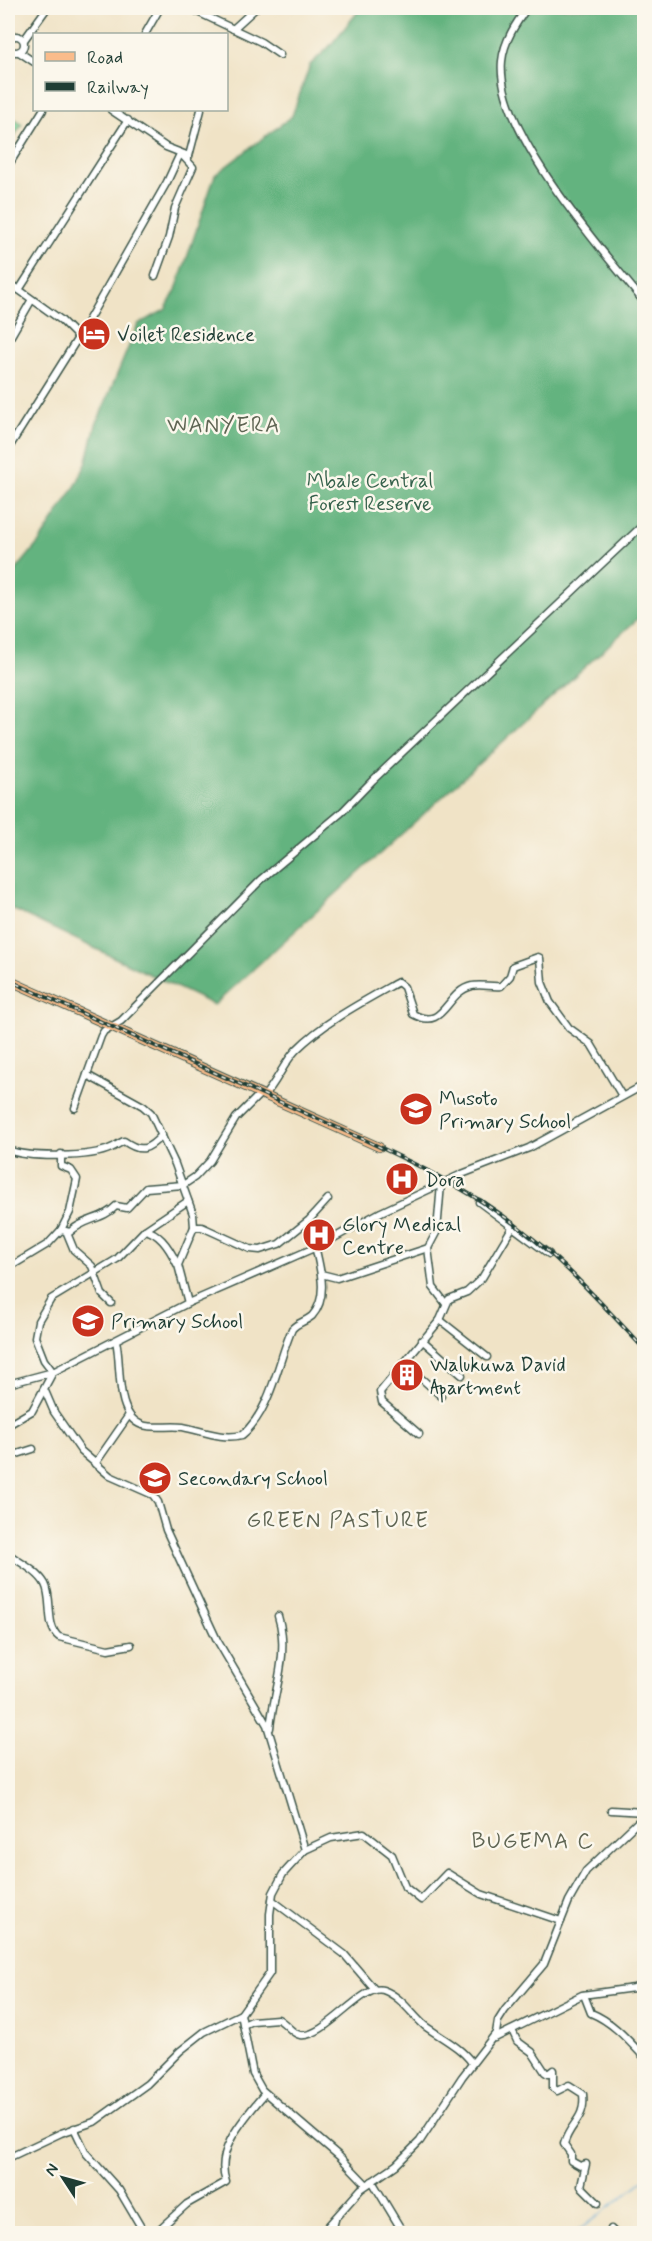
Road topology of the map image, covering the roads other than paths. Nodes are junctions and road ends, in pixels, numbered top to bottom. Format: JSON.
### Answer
{"nodes":[{"id":1,"x":47,"y":8,"type":"edge"},
{"id":2,"x":160,"y":8,"type":"edge"},
{"id":3,"x":189,"y":8,"type":"edge"},
{"id":4,"x":256,"y":8,"type":"edge"},
{"id":5,"x":527,"y":8,"type":"edge"},
{"id":6,"x":233,"y":29,"type":"junction"},
{"id":7,"x":146,"y":33,"type":"edge"},
{"id":8,"x":24,"y":40,"type":"junction"},
{"id":9,"x":8,"y":46,"type":"edge"},
{"id":10,"x":19,"y":52,"type":"junction"},
{"id":11,"x":280,"y":55,"type":"dead end"},
{"id":12,"x":33,"y":61,"type":"edge"},
{"id":13,"x":42,"y":111,"type":"edge"},
{"id":14,"x":113,"y":111,"type":"edge"},
{"id":15,"x":201,"y":111,"type":"edge"},
{"id":16,"x":128,"y":120,"type":"junction"},
{"id":17,"x":180,"y":154,"type":"junction"},
{"id":18,"x":8,"y":166,"type":"edge"},
{"id":19,"x":155,"y":276,"type":"dead end"},
{"id":20,"x":8,"y":282,"type":"edge"},
{"id":21,"x":19,"y":290,"type":"junction"},
{"id":22,"x":31,"y":301,"type":"junction"},
{"id":23,"x":645,"y":302,"type":"edge"},
{"id":24,"x":78,"y":337,"type":"junction"},
{"id":25,"x":8,"y":341,"type":"edge"},
{"id":26,"x":8,"y":449,"type":"edge"},
{"id":27,"x":645,"y":525,"type":"edge"},
{"id":28,"x":8,"y":980,"type":"edge"},
{"id":29,"x":113,"y":1028,"type":"junction"},
{"id":30,"x":87,"y":1075,"type":"junction"},
{"id":31,"x":645,"y":1085,"type":"edge"},
{"id":32,"x":262,"y":1095,"type":"junction"},
{"id":33,"x":622,"y":1096,"type":"junction"},
{"id":34,"x":75,"y":1108,"type":"dead end"},
{"id":35,"x":162,"y":1135,"type":"junction"},
{"id":36,"x":379,"y":1147,"type":"dead end"},
{"id":37,"x":8,"y":1150,"type":"edge"},
{"id":38,"x":61,"y":1154,"type":"junction"},
{"id":39,"x":441,"y":1184,"type":"junction"},
{"id":40,"x":183,"y":1185,"type":"junction"},
{"id":41,"x":328,"y":1199,"type":"dead end"},
{"id":42,"x":188,"y":1201,"type":"junction"},
{"id":43,"x":479,"y":1203,"type":"dead end"},
{"id":44,"x":194,"y":1227,"type":"junction"},
{"id":45,"x":513,"y":1227,"type":"junction"},
{"id":46,"x":145,"y":1230,"type":"junction"},
{"id":47,"x":64,"y":1232,"type":"junction"},
{"id":48,"x":315,"y":1246,"type":"junction"},
{"id":49,"x":428,"y":1248,"type":"junction"},
{"id":50,"x":549,"y":1254,"type":"dead end"},
{"id":51,"x":178,"y":1265,"type":"junction"},
{"id":52,"x":8,"y":1268,"type":"edge"},
{"id":53,"x":95,"y":1273,"type":"junction"},
{"id":54,"x":321,"y":1274,"type":"junction"},
{"id":55,"x":111,"y":1303,"type":"dead end"},
{"id":56,"x":188,"y":1303,"type":"junction"},
{"id":57,"x":446,"y":1304,"type":"junction"},
{"id":58,"x":440,"y":1320,"type":"junction"},
{"id":59,"x":422,"y":1340,"type":"junction"},
{"id":60,"x":116,"y":1341,"type":"junction"},
{"id":61,"x":487,"y":1358,"type":"dead end"},
{"id":62,"x":404,"y":1363,"type":"junction"},
{"id":63,"x":53,"y":1372,"type":"junction"},
{"id":64,"x":462,"y":1375,"type":"dead end"},
{"id":65,"x":8,"y":1384,"type":"edge"},
{"id":66,"x":45,"y":1390,"type":"junction"},
{"id":67,"x":441,"y":1396,"type":"dead end"},
{"id":68,"x":129,"y":1414,"type":"junction"},
{"id":69,"x":8,"y":1425,"type":"edge"},
{"id":70,"x":418,"y":1434,"type":"dead end"},
{"id":71,"x":33,"y":1449,"type":"dead end"},
{"id":72,"x":8,"y":1457,"type":"edge"},
{"id":73,"x":95,"y":1464,"type":"junction"},
{"id":74,"x":8,"y":1554,"type":"edge"},
{"id":75,"x":278,"y":1616,"type":"dead end"},
{"id":76,"x":131,"y":1645,"type":"dead end"},
{"id":77,"x":269,"y":1732,"type":"junction"},
{"id":78,"x":611,"y":1810,"type":"dead end"},
{"id":79,"x":645,"y":1814,"type":"edge"},
{"id":80,"x":306,"y":1850,"type":"junction"},
{"id":81,"x":272,"y":1900,"type":"junction"},
{"id":82,"x":561,"y":1921,"type":"junction"},
{"id":83,"x":645,"y":1983,"type":"edge"},
{"id":84,"x":375,"y":1990,"type":"junction"},
{"id":85,"x":584,"y":1995,"type":"junction"},
{"id":86,"x":240,"y":2014,"type":"junction"},
{"id":87,"x":243,"y":2025,"type":"junction"},
{"id":88,"x":512,"y":2030,"type":"junction"},
{"id":89,"x":492,"y":2040,"type":"junction"},
{"id":90,"x":645,"y":2057,"type":"edge"},
{"id":91,"x":472,"y":2063,"type":"junction"},
{"id":92,"x":265,"y":2093,"type":"junction"},
{"id":93,"x":74,"y":2128,"type":"junction"},
{"id":94,"x":8,"y":2158,"type":"edge"},
{"id":95,"x":369,"y":2183,"type":"junction"},
{"id":96,"x":598,"y":2203,"type":"dead end"},
{"id":97,"x":336,"y":2216,"type":"junction"},
{"id":98,"x":145,"y":2234,"type":"edge"},
{"id":99,"x":154,"y":2234,"type":"edge"},
{"id":100,"x":321,"y":2234,"type":"edge"},
{"id":101,"x":331,"y":2234,"type":"edge"},
{"id":102,"x":404,"y":2234,"type":"edge"}],
"edges":[{"from":1,"to":8,"type":"street"},
{"from":2,"to":7,"type":"street"},
{"from":3,"to":6,"type":"street"},
{"from":4,"to":6,"type":"street"},
{"from":5,"to":23,"type":"street"},
{"from":6,"to":11,"type":"street"},
{"from":8,"to":9,"type":"street"},
{"from":8,"to":10,"type":"street"},
{"from":9,"to":10,"type":"street"},
{"from":10,"to":12,"type":"street"},
{"from":13,"to":18,"type":"street"},
{"from":14,"to":16,"type":"street"},
{"from":15,"to":17,"type":"street"},
{"from":16,"to":17,"type":"street"},
{"from":16,"to":21,"type":"street"},
{"from":17,"to":19,"type":"street"},
{"from":17,"to":24,"type":"street"},
{"from":20,"to":21,"type":"street"},
{"from":21,"to":22,"type":"street"},
{"from":22,"to":24,"type":"street"},
{"from":22,"to":25,"type":"street"},
{"from":24,"to":26,"type":"street"},
{"from":27,"to":29,"type":"street"},
{"from":28,"to":29,"type":"main road"},
{"from":29,"to":30,"type":"street"},
{"from":29,"to":32,"type":"main road"},
{"from":30,"to":34,"type":"street"},
{"from":30,"to":35,"type":"street"},
{"from":31,"to":33,"type":"street"},
{"from":32,"to":33,"type":"street"},
{"from":32,"to":36,"type":"main road"},
{"from":32,"to":40,"type":"street"},
{"from":33,"to":39,"type":"street"},
{"from":35,"to":38,"type":"street"},
{"from":35,"to":40,"type":"street"},
{"from":37,"to":38,"type":"street"},
{"from":38,"to":47,"type":"street"},
{"from":39,"to":48,"type":"street"},
{"from":39,"to":49,"type":"street"},
{"from":40,"to":42,"type":"street"},
{"from":40,"to":47,"type":"street"},
{"from":41,"to":44,"type":"street"},
{"from":42,"to":44,"type":"street"},
{"from":42,"to":46,"type":"street"},
{"from":43,"to":45,"type":"street"},
{"from":44,"to":51,"type":"street"},
{"from":45,"to":50,"type":"street"},
{"from":45,"to":57,"type":"street"},
{"from":46,"to":51,"type":"street"},
{"from":46,"to":53,"type":"street"},
{"from":47,"to":52,"type":"street"},
{"from":47,"to":53,"type":"street"},
{"from":48,"to":54,"type":"street"},
{"from":48,"to":56,"type":"street"},
{"from":49,"to":54,"type":"street"},
{"from":49,"to":57,"type":"street"},
{"from":51,"to":56,"type":"street"},
{"from":53,"to":55,"type":"street"},
{"from":53,"to":63,"type":"street"},
{"from":54,"to":68,"type":"street"},
{"from":56,"to":60,"type":"street"},
{"from":57,"to":58,"type":"street"},
{"from":58,"to":59,"type":"street"},
{"from":58,"to":61,"type":"street"},
{"from":59,"to":62,"type":"street"},
{"from":59,"to":64,"type":"street"},
{"from":60,"to":63,"type":"street"},
{"from":60,"to":68,"type":"street"},
{"from":62,"to":67,"type":"street"},
{"from":62,"to":70,"type":"street"},
{"from":63,"to":65,"type":"street"},
{"from":63,"to":66,"type":"street"},
{"from":66,"to":69,"type":"street"},
{"from":66,"to":73,"type":"street"},
{"from":68,"to":73,"type":"street"},
{"from":71,"to":72,"type":"street"},
{"from":73,"to":77,"type":"street"},
{"from":74,"to":76,"type":"street"},
{"from":75,"to":77,"type":"street"},
{"from":77,"to":80,"type":"street"},
{"from":78,"to":79,"type":"street"},
{"from":79,"to":82,"type":"street"},
{"from":80,"to":81,"type":"street"},
{"from":80,"to":82,"type":"street"},
{"from":81,"to":84,"type":"street"},
{"from":81,"to":86,"type":"street"},
{"from":82,"to":89,"type":"street"},
{"from":83,"to":85,"type":"street"},
{"from":84,"to":87,"type":"street"},
{"from":84,"to":91,"type":"street"},
{"from":85,"to":88,"type":"street"},
{"from":85,"to":90,"type":"street"},
{"from":86,"to":87,"type":"street"},
{"from":86,"to":93,"type":"street"},
{"from":87,"to":92,"type":"street"},
{"from":88,"to":89,"type":"street"},
{"from":88,"to":96,"type":"street"},
{"from":89,"to":91,"type":"street"},
{"from":91,"to":95,"type":"street"},
{"from":92,"to":95,"type":"street"},
{"from":92,"to":99,"type":"street"},
{"from":93,"to":94,"type":"street"},
{"from":93,"to":98,"type":"street"},
{"from":95,"to":97,"type":"street"},
{"from":95,"to":102,"type":"street"},
{"from":97,"to":100,"type":"street"},
{"from":97,"to":101,"type":"street"}]}
